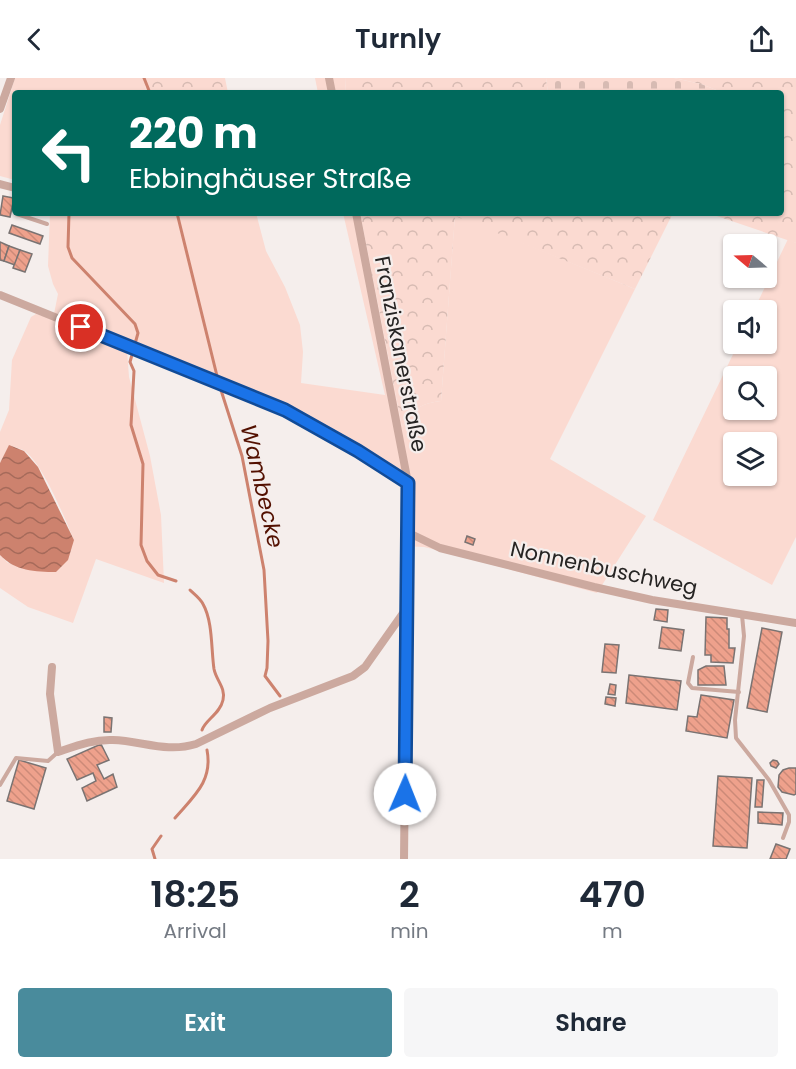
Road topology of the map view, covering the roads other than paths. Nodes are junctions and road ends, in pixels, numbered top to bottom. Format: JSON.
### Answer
{"nodes":[{"id":1,"x":11,"y":78,"type":"edge"},
{"id":2,"x":0,"y":109,"type":"edge"},
{"id":3,"x":30,"y":216,"type":"edge"},
{"id":4,"x":357,"y":216,"type":"edge"},
{"id":5,"x":47,"y":224,"type":"dead end"},
{"id":6,"x":0,"y":295,"type":"edge"},
{"id":7,"x":408,"y":483,"type":"junction"},
{"id":8,"x":409,"y":533,"type":"junction"},
{"id":9,"x":406,"y":609,"type":"junction"},
{"id":10,"x":742,"y":614,"type":"junction"},
{"id":11,"x":796,"y":624,"type":"edge"},
{"id":12,"x":693,"y":657,"type":"dead end"},
{"id":13,"x":52,"y":667,"type":"dead end"},
{"id":14,"x":739,"y":692,"type":"junction"},
{"id":15,"x":58,"y":752,"type":"junction"},
{"id":16,"x":0,"y":785,"type":"edge"},
{"id":17,"x":783,"y":838,"type":"dead end"},
{"id":18,"x":404,"y":859,"type":"edge"}],
"edges":[{"from":1,"to":2,"type":"street"},
{"from":3,"to":5,"type":"lane"},
{"from":4,"to":7,"type":"street","name":"Franziskanerstraße"},
{"from":6,"to":7,"type":"street"},
{"from":7,"to":8,"type":"street","name":"Franziskanerstraße"},
{"from":8,"to":9,"type":"street","name":"Franziskanerstraße"},
{"from":8,"to":10,"type":"street","name":"Nonnenbuschweg"},
{"from":9,"to":15,"type":"street"},
{"from":9,"to":18,"type":"street","name":"Franziskanerstraße"},
{"from":10,"to":11,"type":"street","name":"Nonnenbuschweg"},
{"from":10,"to":14,"type":"lane"},
{"from":12,"to":14,"type":"lane"},
{"from":13,"to":15,"type":"street"},
{"from":14,"to":17,"type":"lane"},
{"from":15,"to":16,"type":"lane"}]}
